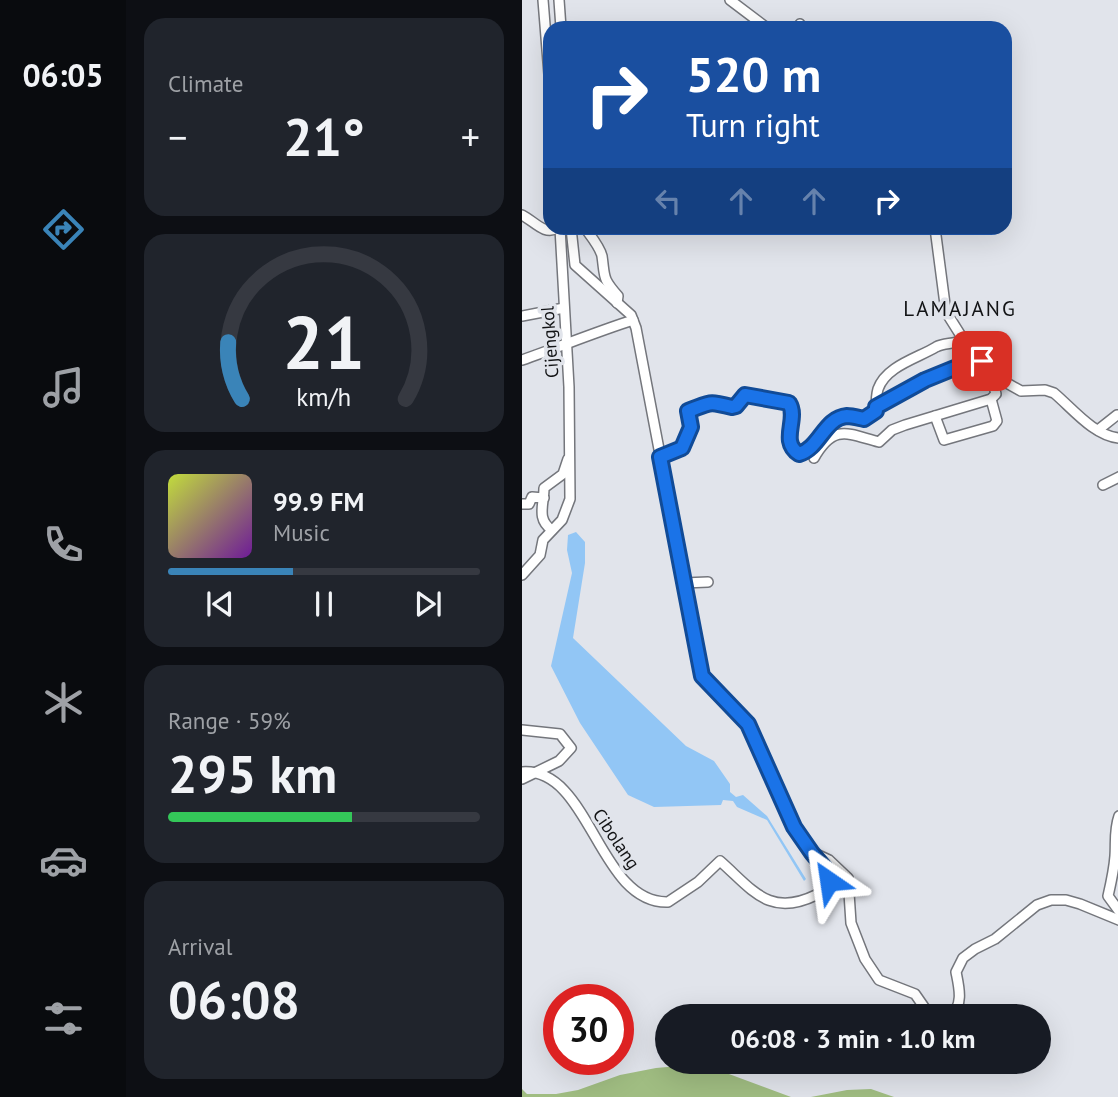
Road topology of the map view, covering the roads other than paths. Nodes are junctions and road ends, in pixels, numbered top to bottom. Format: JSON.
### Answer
{"nodes":[{"id":1,"x":543,"y":0,"type":"edge"},
{"id":2,"x":559,"y":0,"type":"edge"},
{"id":3,"x":730,"y":0,"type":"edge"},
{"id":4,"x":545,"y":21,"type":"edge"},
{"id":5,"x":560,"y":21,"type":"edge"},
{"id":6,"x":758,"y":21,"type":"edge"},
{"id":7,"x":522,"y":215,"type":"edge"},
{"id":8,"x":543,"y":229,"type":"edge"},
{"id":9,"x":559,"y":235,"type":"edge"},
{"id":10,"x":572,"y":235,"type":"edge"},
{"id":11,"x":590,"y":235,"type":"edge"},
{"id":12,"x":936,"y":235,"type":"edge"},
{"id":13,"x":617,"y":303,"type":"junction"},
{"id":14,"x":564,"y":309,"type":"junction"},
{"id":15,"x":522,"y":316,"type":"edge"},
{"id":16,"x":633,"y":320,"type":"junction"},
{"id":17,"x":963,"y":339,"type":"junction"},
{"id":18,"x":567,"y":344,"type":"junction"},
{"id":19,"x":979,"y":358,"type":"junction"},
{"id":20,"x":522,"y":360,"type":"edge"},
{"id":21,"x":998,"y":377,"type":"junction"},
{"id":22,"x":991,"y":399,"type":"junction"},
{"id":23,"x":876,"y":407,"type":"junction"},
{"id":24,"x":1117,"y":415,"type":"edge"},
{"id":25,"x":935,"y":416,"type":"junction"},
{"id":26,"x":1093,"y":426,"type":"junction"},
{"id":27,"x":1119,"y":438,"type":"edge"},
{"id":28,"x":571,"y":454,"type":"junction"},
{"id":29,"x":660,"y":457,"type":"junction"},
{"id":30,"x":814,"y":458,"type":"dead end"},
{"id":31,"x":1119,"y":477,"type":"edge"},
{"id":32,"x":1103,"y":485,"type":"dead end"},
{"id":33,"x":544,"y":498,"type":"junction"},
{"id":34,"x":522,"y":504,"type":"edge"},
{"id":35,"x":552,"y":530,"type":"junction"},
{"id":36,"x":522,"y":575,"type":"edge"},
{"id":37,"x":708,"y":582,"type":"dead end"},
{"id":38,"x":684,"y":583,"type":"junction"},
{"id":39,"x":522,"y":730,"type":"edge"},
{"id":40,"x":522,"y":772,"type":"edge"},
{"id":41,"x":540,"y":772,"type":"junction"},
{"id":42,"x":522,"y":779,"type":"edge"},
{"id":43,"x":1119,"y":816,"type":"edge"},
{"id":44,"x":812,"y":853,"type":"junction"},
{"id":45,"x":1119,"y":911,"type":"edge"},
{"id":46,"x":1119,"y":920,"type":"edge"},
{"id":47,"x":922,"y":1004,"type":"edge"},
{"id":48,"x":958,"y":1004,"type":"edge"}],
"edges":[{"from":1,"to":4,"type":"street"},
{"from":2,"to":5,"type":"street"},
{"from":3,"to":6,"type":"street"},
{"from":7,"to":8,"type":"street"},
{"from":9,"to":14,"type":"street","name":"Cijengkol"},
{"from":10,"to":13,"type":"street"},
{"from":11,"to":13,"type":"street"},
{"from":12,"to":17,"type":"street"},
{"from":13,"to":16,"type":"street"},
{"from":14,"to":15,"type":"street"},
{"from":14,"to":18,"type":"street","name":"Cijengkol"},
{"from":16,"to":18,"type":"street"},
{"from":16,"to":29,"type":"street","name":"Cibolang"},
{"from":17,"to":19,"type":"street"},
{"from":17,"to":23,"type":"street"},
{"from":18,"to":20,"type":"street"},
{"from":18,"to":28,"type":"street","name":"Cijengkol"},
{"from":19,"to":21,"type":"street"},
{"from":19,"to":23,"type":"street"},
{"from":21,"to":22,"type":"street"},
{"from":21,"to":26,"type":"street"},
{"from":22,"to":25,"type":"street"},
{"from":22,"to":25,"type":"street"},
{"from":23,"to":29,"type":"street"},
{"from":24,"to":26,"type":"street"},
{"from":25,"to":30,"type":"street"},
{"from":26,"to":27,"type":"street"},
{"from":28,"to":33,"type":"street"},
{"from":28,"to":35,"type":"street","name":"Cijengkol"},
{"from":29,"to":38,"type":"street","name":"Cibolang"},
{"from":31,"to":32,"type":"street"},
{"from":33,"to":34,"type":"street"},
{"from":33,"to":35,"type":"street"},
{"from":35,"to":36,"type":"street","name":"Cijengkol"},
{"from":37,"to":38,"type":"street"},
{"from":38,"to":44,"type":"street","name":"Cibolang"},
{"from":39,"to":41,"type":"street"},
{"from":40,"to":41,"type":"street"},
{"from":41,"to":42,"type":"street"},
{"from":41,"to":44,"type":"street","name":"Cibolang"},
{"from":43,"to":45,"type":"street"},
{"from":44,"to":47,"type":"street"},
{"from":46,"to":48,"type":"street"}]}
